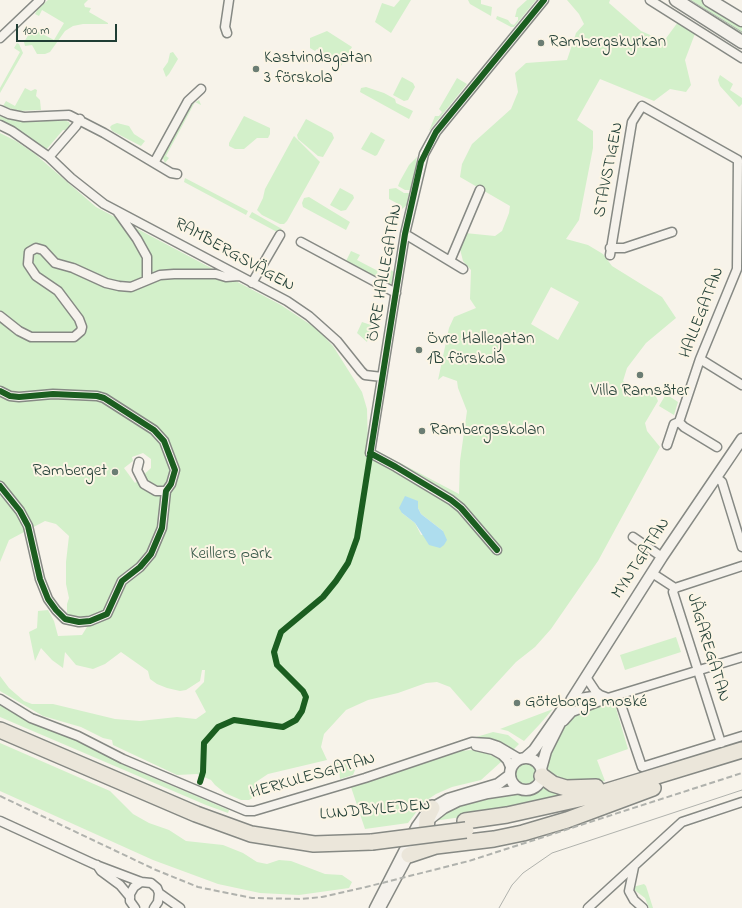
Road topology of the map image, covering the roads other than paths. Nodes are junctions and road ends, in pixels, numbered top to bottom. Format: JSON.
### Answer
{"nodes":[{"id":1,"x":40,"y":0,"type":"edge"},
{"id":2,"x":228,"y":0,"type":"edge"},
{"id":3,"x":544,"y":0,"type":"edge"},
{"id":4,"x":650,"y":0,"type":"edge"},
{"id":5,"x":676,"y":0,"type":"edge"},
{"id":6,"x":709,"y":0,"type":"edge"},
{"id":7,"x":742,"y":20,"type":"edge"},
{"id":8,"x":227,"y":32,"type":"dead end"},
{"id":9,"x":0,"y":38,"type":"edge"},
{"id":10,"x":742,"y":42,"type":"edge"},
{"id":11,"x":742,"y":58,"type":"edge"},
{"id":12,"x":201,"y":89,"type":"dead end"},
{"id":13,"x":0,"y":110,"type":"edge"},
{"id":14,"x":80,"y":119,"type":"junction"},
{"id":15,"x":0,"y":125,"type":"edge"},
{"id":16,"x":49,"y":157,"type":"junction"},
{"id":17,"x":738,"y":160,"type":"joint"},
{"id":18,"x":154,"y":162,"type":"junction"},
{"id":19,"x":177,"y":174,"type":"dead end"},
{"id":20,"x":480,"y":190,"type":"dead end"},
{"id":21,"x":116,"y":210,"type":"junction"},
{"id":22,"x":672,"y":232,"type":"dead end"},
{"id":23,"x":405,"y":234,"type":"junction"},
{"id":24,"x":280,"y":235,"type":"dead end"},
{"id":25,"x":301,"y":242,"type":"dead end"},
{"id":26,"x":450,"y":261,"type":"junction"},
{"id":27,"x":463,"y":269,"type":"dead end"},
{"id":28,"x":740,"y":270,"type":"edge"},
{"id":29,"x":239,"y":276,"type":"junction"},
{"id":30,"x":147,"y":280,"type":"junction"},
{"id":31,"x":252,"y":282,"type":"junction"},
{"id":32,"x":396,"y":293,"type":"junction"},
{"id":33,"x":0,"y":316,"type":"edge"},
{"id":34,"x":700,"y":359,"type":"junction"},
{"id":35,"x":382,"y":377,"type":"junction"},
{"id":36,"x":742,"y":385,"type":"edge"},
{"id":37,"x":0,"y":391,"type":"edge"},
{"id":38,"x":679,"y":422,"type":"junction"},
{"id":39,"x":742,"y":439,"type":"edge"},
{"id":40,"x":667,"y":445,"type":"dead end"},
{"id":41,"x":717,"y":447,"type":"dead end"},
{"id":42,"x":140,"y":462,"type":"dead end"},
{"id":43,"x":716,"y":477,"type":"junction"},
{"id":44,"x":0,"y":486,"type":"edge"},
{"id":45,"x":166,"y":492,"type":"junction"},
{"id":46,"x":633,"y":537,"type":"dead end"},
{"id":47,"x":742,"y":547,"type":"edge"},
{"id":48,"x":497,"y":550,"type":"dead end"},
{"id":49,"x":662,"y":557,"type":"junction"},
{"id":50,"x":742,"y":566,"type":"edge"},
{"id":51,"x":652,"y":573,"type":"junction"},
{"id":52,"x":675,"y":588,"type":"junction"},
{"id":53,"x":742,"y":657,"type":"edge"},
{"id":54,"x":698,"y":670,"type":"junction"},
{"id":55,"x":586,"y":677,"type":"junction"},
{"id":56,"x":600,"y":695,"type":"junction"},
{"id":57,"x":618,"y":696,"type":"junction"},
{"id":58,"x":608,"y":698,"type":"junction"},
{"id":59,"x":0,"y":699,"type":"edge"},
{"id":60,"x":572,"y":699,"type":"junction"},
{"id":61,"x":0,"y":722,"type":"edge"},
{"id":62,"x":560,"y":726,"type":"junction"},
{"id":63,"x":0,"y":730,"type":"edge"},
{"id":64,"x":742,"y":736,"type":"edge"},
{"id":65,"x":721,"y":743,"type":"junction"},
{"id":66,"x":464,"y":745,"type":"junction"},
{"id":67,"x":742,"y":750,"type":"edge"},
{"id":68,"x":522,"y":759,"type":"junction"},
{"id":69,"x":742,"y":760,"type":"edge"},
{"id":70,"x":510,"y":772,"type":"junction"},
{"id":71,"x":542,"y":773,"type":"junction"},
{"id":72,"x":658,"y":781,"type":"junction"},
{"id":73,"x":521,"y":789,"type":"junction"},
{"id":74,"x":742,"y":802,"type":"edge"},
{"id":75,"x":432,"y":808,"type":"junction"},
{"id":76,"x":0,"y":821,"type":"edge"},
{"id":77,"x":426,"y":825,"type":"junction"},
{"id":78,"x":371,"y":838,"type":"junction"},
{"id":79,"x":436,"y":846,"type":"junction"},
{"id":80,"x":409,"y":855,"type":"junction"},
{"id":81,"x":96,"y":865,"type":"junction"},
{"id":82,"x":634,"y":866,"type":"junction"},
{"id":83,"x":141,"y":882,"type":"junction"},
{"id":84,"x":159,"y":894,"type":"junction"},
{"id":85,"x":130,"y":897,"type":"junction"},
{"id":86,"x":135,"y":908,"type":"edge"},
{"id":87,"x":154,"y":908,"type":"edge"},
{"id":88,"x":180,"y":908,"type":"edge"},
{"id":89,"x":374,"y":908,"type":"edge"},
{"id":90,"x":381,"y":908,"type":"edge"},
{"id":91,"x":588,"y":908,"type":"edge"},
{"id":92,"x":643,"y":908,"type":"edge"}],
"edges":[{"from":1,"to":9,"type":"street"},
{"from":2,"to":8,"type":"street"},
{"from":3,"to":23,"type":"street","name":"ÖVRE HALLEGATAN"},
{"from":4,"to":11,"type":"street"},
{"from":5,"to":10,"type":"main road"},
{"from":6,"to":7,"type":"main road"},
{"from":12,"to":18,"type":"street"},
{"from":13,"to":14,"type":"street"},
{"from":14,"to":16,"type":"street"},
{"from":14,"to":18,"type":"street"},
{"from":15,"to":16,"type":"street","name":"RAMBERGSVÄGEN"},
{"from":16,"to":21,"type":"street","name":"RAMBERGSVÄGEN"},
{"from":17,"to":22,"type":"street","name":"STAVSTIGEN"},
{"from":17,"to":28,"type":"street","name":"HALLEGATAN"},
{"from":18,"to":19,"type":"street"},
{"from":20,"to":26,"type":"street"},
{"from":21,"to":29,"type":"street","name":"RAMBERGSVÄGEN"},
{"from":21,"to":30,"type":"street"},
{"from":23,"to":26,"type":"street"},
{"from":23,"to":32,"type":"street","name":"ÖVRE HALLEGATAN"},
{"from":24,"to":31,"type":"street"},
{"from":25,"to":32,"type":"street"},
{"from":26,"to":27,"type":"street"},
{"from":28,"to":34,"type":"street","name":"HALLEGATAN"},
{"from":29,"to":30,"type":"street"},
{"from":29,"to":31,"type":"street","name":"RAMBERGSVÄGEN"},
{"from":30,"to":33,"type":"street"},
{"from":31,"to":35,"type":"street","name":"RAMBERGSVÄGEN"},
{"from":32,"to":35,"type":"street","name":"ÖVRE HALLEGATAN"},
{"from":34,"to":36,"type":"street"},
{"from":34,"to":38,"type":"street","name":"HALLEGATAN"},
{"from":35,"to":48,"type":"street"},
{"from":37,"to":45,"type":"street"},
{"from":38,"to":40,"type":"street","name":"HALLEGATAN"},
{"from":38,"to":41,"type":"street"},
{"from":39,"to":43,"type":"street","name":"MYNTGATAN"},
{"from":42,"to":45,"type":"street"},
{"from":43,"to":47,"type":"street"},
{"from":43,"to":49,"type":"street","name":"MYNTGATAN"},
{"from":44,"to":45,"type":"street"},
{"from":46,"to":49,"type":"street"},
{"from":49,"to":51,"type":"street","name":"MYNTGATAN"},
{"from":50,"to":52,"type":"street"},
{"from":51,"to":52,"type":"street","name":"JÄGAREGATAN"},
{"from":51,"to":55,"type":"street","name":"MYNTGATAN"},
{"from":52,"to":54,"type":"street","name":"JÄGAREGATAN"},
{"from":53,"to":54,"type":"street"},
{"from":54,"to":57,"type":"street"},
{"from":54,"to":65,"type":"street","name":"JÄGAREGATAN"},
{"from":55,"to":56,"type":"street"},
{"from":55,"to":60,"type":"street","name":"MYNTGATAN"},
{"from":56,"to":58,"type":"street"},
{"from":56,"to":60,"type":"street"},
{"from":57,"to":58,"type":"street"},
{"from":57,"to":65,"type":"street"},
{"from":58,"to":62,"type":"street"},
{"from":59,"to":66,"type":"street","name":"HERKULESGATAN"},
{"from":60,"to":62,"type":"street","name":"MYNTGATAN"},
{"from":60,"to":68,"type":"street","name":"MYNTGATAN"},
{"from":61,"to":78,"type":"highway","name":"LUNDBYLEDEN"},
{"from":62,"to":71,"type":"street","name":"MYNTGATAN"},
{"from":63,"to":78,"type":"highway","name":"LUNDBYLEDEN"},
{"from":64,"to":65,"type":"street"},
{"from":66,"to":68,"type":"street","name":"HERKULESGATAN"},
{"from":66,"to":70,"type":"street","name":"HERKULESGATAN"},
{"from":67,"to":72,"type":"highway","name":"LUNDBYLEDEN"},
{"from":68,"to":70,"type":"street"},
{"from":68,"to":71,"type":"street"},
{"from":69,"to":72,"type":"highway","name":"LUNDBYLEDEN"},
{"from":70,"to":73,"type":"street"},
{"from":70,"to":75,"type":"street"},
{"from":71,"to":72,"type":"highway"},
{"from":71,"to":73,"type":"street"},
{"from":72,"to":78,"type":"highway","name":"LUNDBYLEDEN","bridge":true},
{"from":72,"to":79,"type":"highway"},
{"from":73,"to":77,"type":"street"},
{"from":74,"to":82,"type":"street"},
{"from":75,"to":77,"type":"highway"},
{"from":75,"to":89,"type":"street"},
{"from":76,"to":81,"type":"street"},
{"from":77,"to":79,"type":"highway"},
{"from":77,"to":80,"type":"street"},
{"from":79,"to":80,"type":"highway"},
{"from":80,"to":90,"type":"street"},
{"from":81,"to":83,"type":"street"},
{"from":81,"to":85,"type":"street"},
{"from":82,"to":91,"type":"street"},
{"from":82,"to":92,"type":"street"},
{"from":83,"to":84,"type":"street"},
{"from":83,"to":85,"type":"street"},
{"from":84,"to":87,"type":"street"},
{"from":84,"to":88,"type":"street"},
{"from":85,"to":86,"type":"street"}]}
